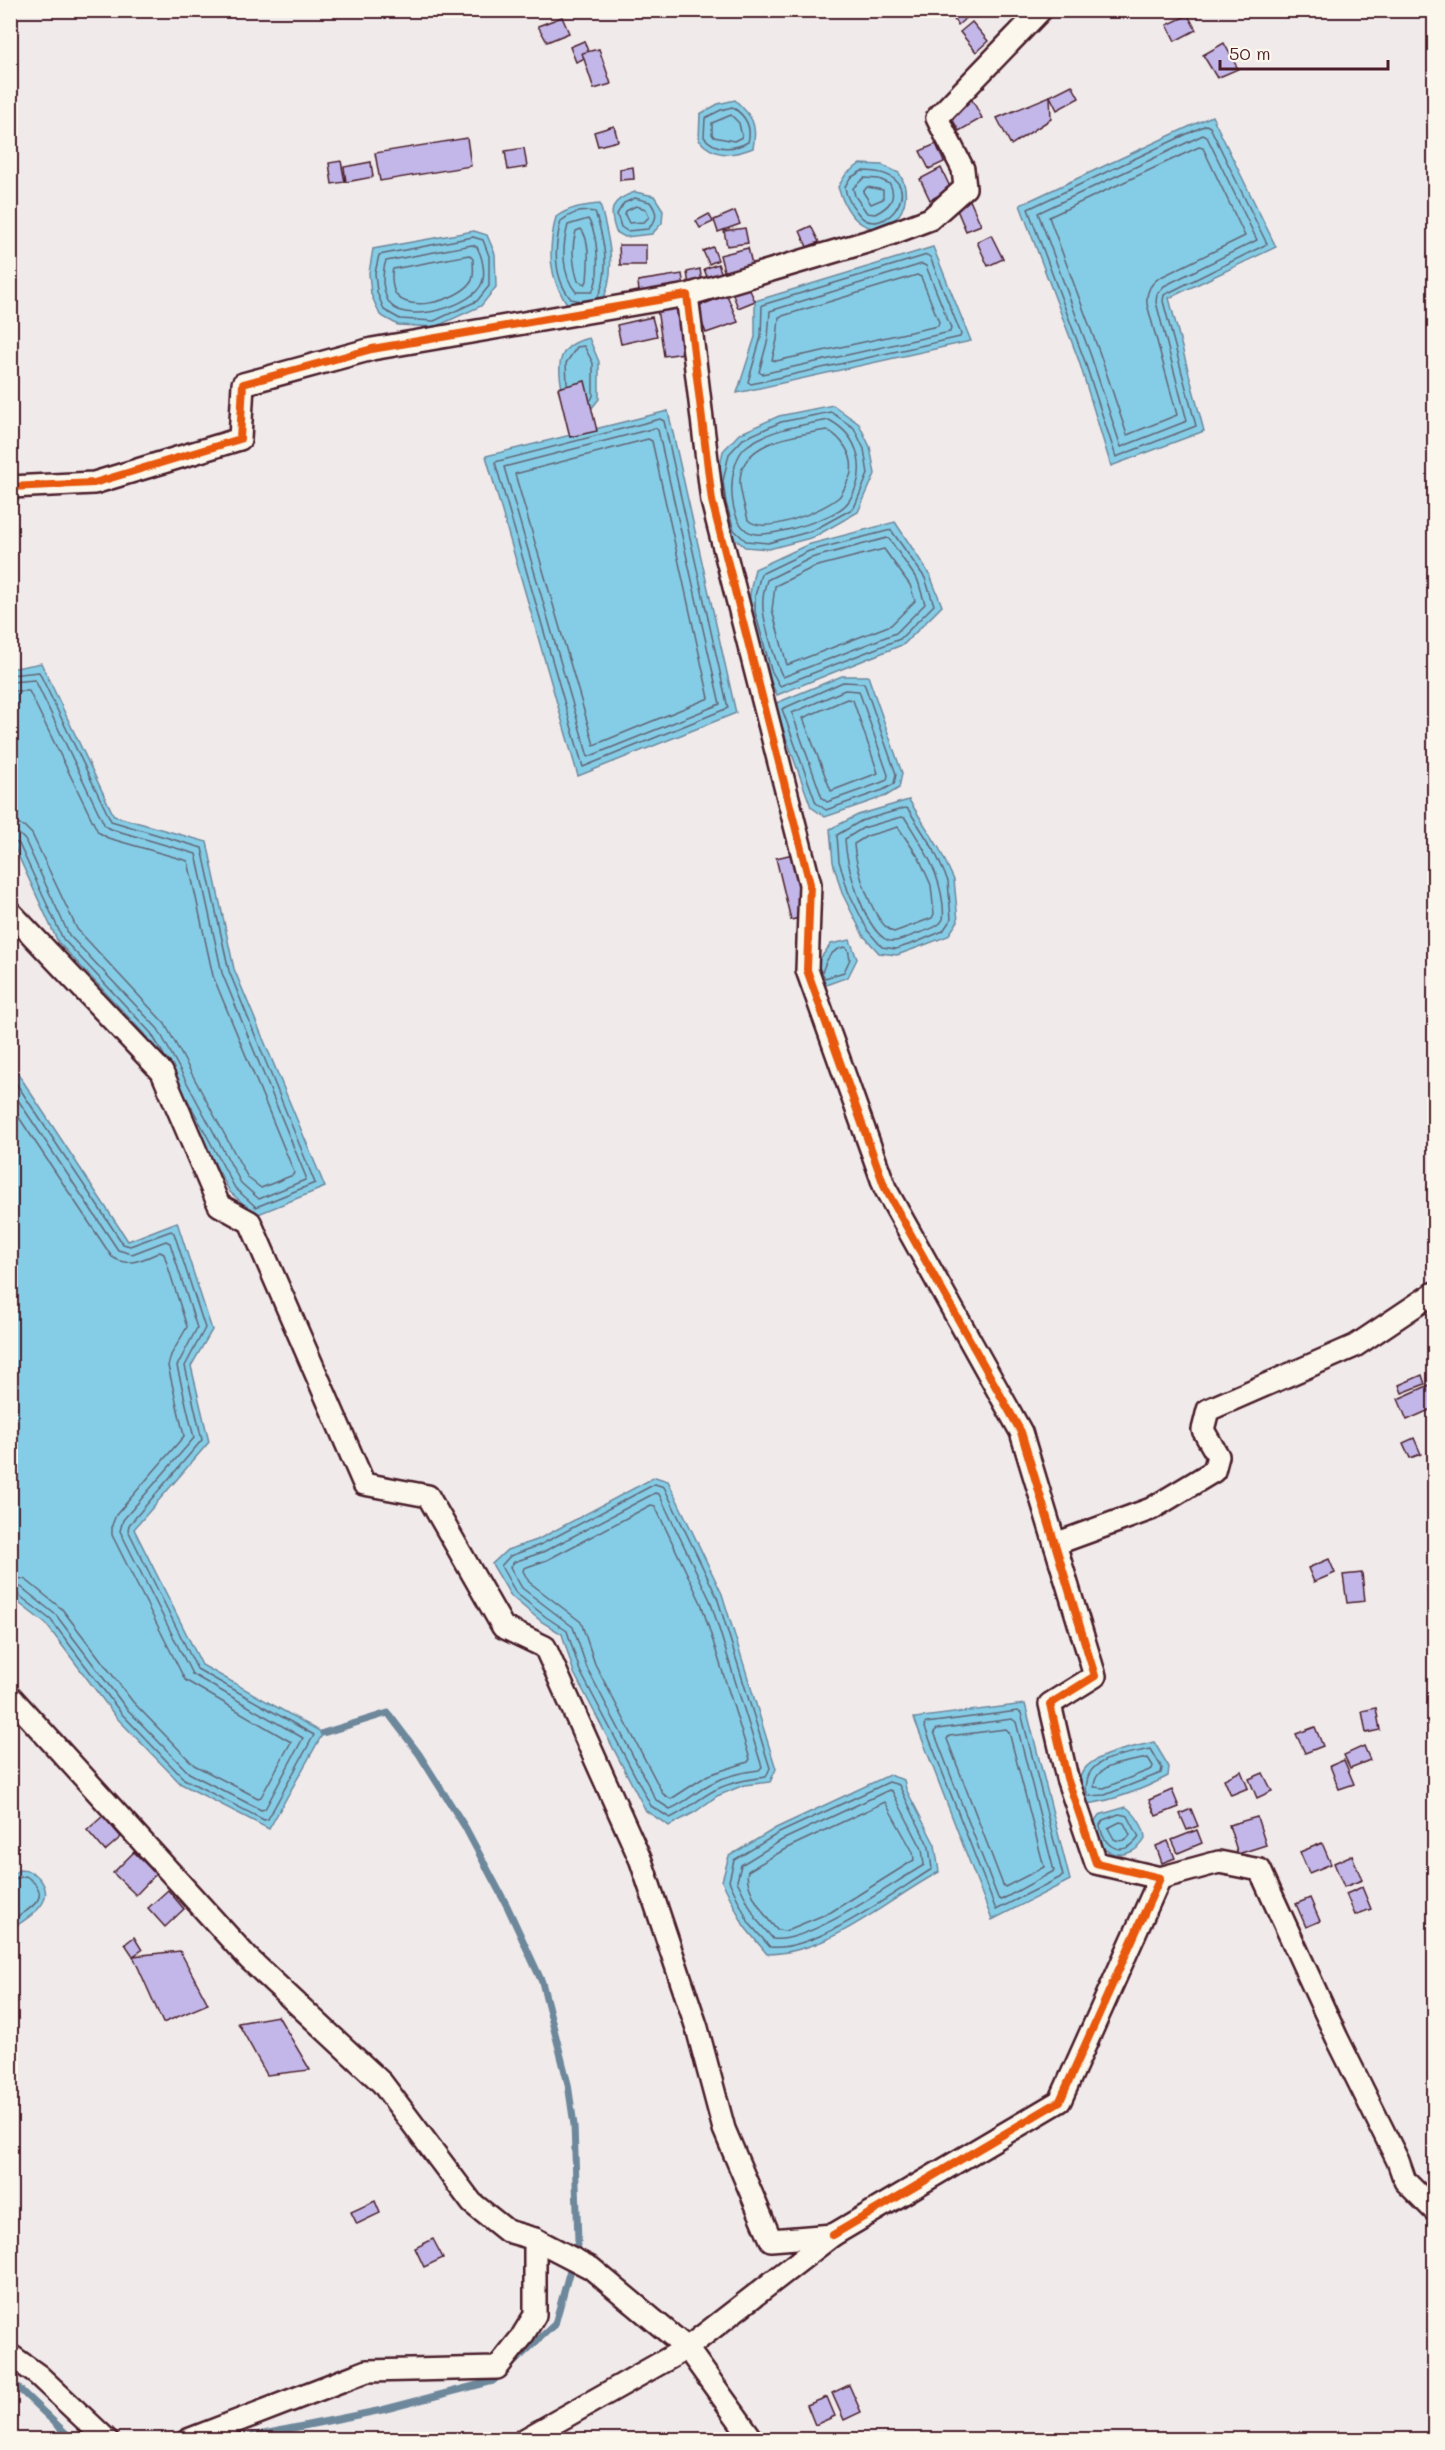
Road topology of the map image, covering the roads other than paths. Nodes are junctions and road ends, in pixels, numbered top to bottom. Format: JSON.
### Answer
{"nodes":[{"id":1,"x":1041,"y":10,"type":"edge"},
{"id":2,"x":687,"y":295,"type":"junction"},
{"id":3,"x":10,"y":487,"type":"edge"},
{"id":4,"x":10,"y":912,"type":"edge"},
{"id":5,"x":1434,"y":1293,"type":"edge"},
{"id":6,"x":1055,"y":1544,"type":"junction"},
{"id":7,"x":10,"y":1696,"type":"edge"},
{"id":8,"x":1160,"y":1878,"type":"junction"},
{"id":9,"x":1434,"y":2210,"type":"edge"},
{"id":10,"x":833,"y":2235,"type":"junction"},
{"id":11,"x":535,"y":2239,"type":"junction"},
{"id":12,"x":687,"y":2348,"type":"junction"},
{"id":13,"x":10,"y":2355,"type":"edge"},
{"id":14,"x":107,"y":2439,"type":"edge"},
{"id":15,"x":188,"y":2439,"type":"edge"},
{"id":16,"x":524,"y":2439,"type":"edge"},
{"id":17,"x":753,"y":2439,"type":"edge"}],
"edges":[{"from":1,"to":2,"type":"street"},
{"from":2,"to":3,"type":"street"},
{"from":2,"to":6,"type":"street"},
{"from":4,"to":10,"type":"street"},
{"from":5,"to":6,"type":"street"},
{"from":6,"to":8,"type":"street"},
{"from":7,"to":11,"type":"street"},
{"from":8,"to":9,"type":"street"},
{"from":8,"to":10,"type":"street"},
{"from":10,"to":12,"type":"street"},
{"from":11,"to":12,"type":"street"},
{"from":11,"to":15,"type":"street"},
{"from":12,"to":16,"type":"street"},
{"from":12,"to":17,"type":"street"},
{"from":13,"to":14,"type":"street"}]}
